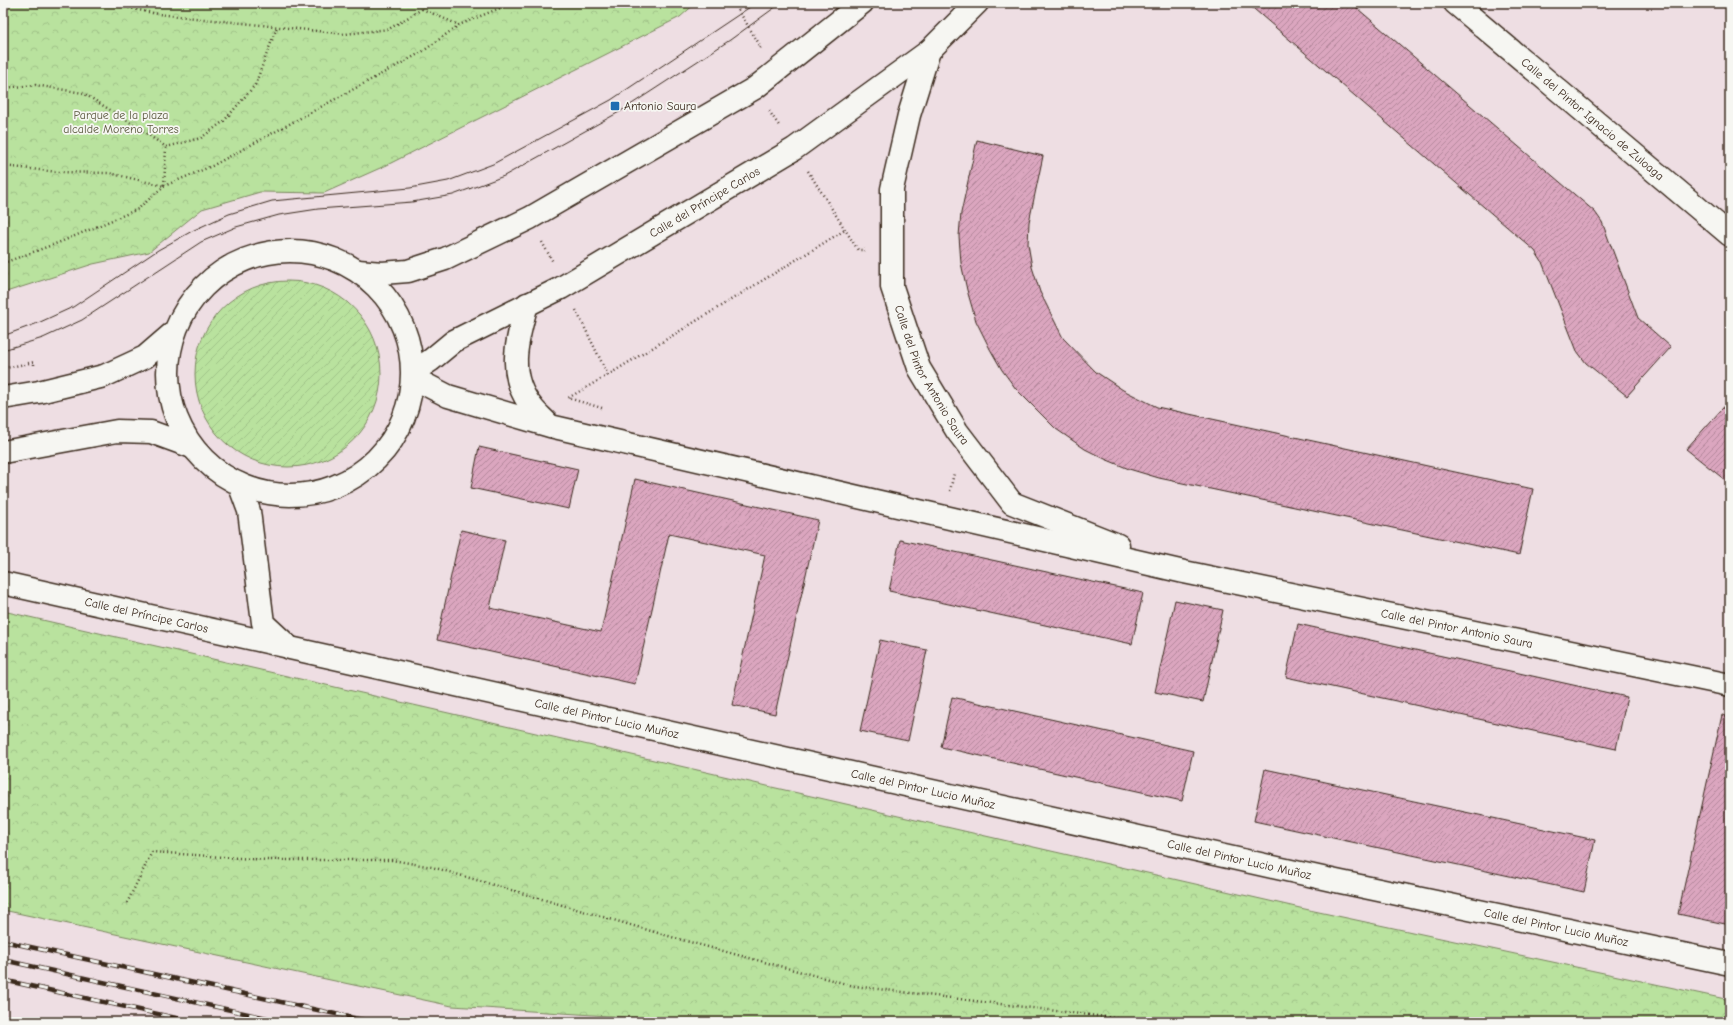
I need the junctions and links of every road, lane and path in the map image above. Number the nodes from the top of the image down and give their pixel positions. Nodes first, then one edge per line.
1 (104, 3) edge
2 (426, 3) edge
3 (512, 3) edge
4 (862, 3) edge
5 (977, 3) edge
6 (1455, 3) edge
7 (422, 9) junction
8 (459, 25) junction
9 (277, 26) junction
10 (928, 51) junction
11 (3, 88) edge
12 (166, 147) junction
13 (3, 166) edge
14 (164, 186) junction
15 (530, 218) junction
16 (845, 230) dead end
17 (1730, 235) edge
18 (3, 261) edge
19 (358, 271) junction
20 (565, 286) junction
21 (527, 304) junction
22 (174, 332) junction
23 (413, 375) junction
24 (608, 375) junction
25 (3, 398) edge
26 (550, 426) junction
27 (602, 437) junction
28 (961, 437) junction
29 (192, 447) junction
30 (3, 452) edge
31 (239, 484) junction
32 (944, 516) junction
33 (1184, 572) junction
34 (3, 583) edge
35 (290, 648) junction
36 (1730, 685) edge
37 (127, 903) dead end
38 (1730, 964) edge
39 (1146, 1022) edge

1 - 9 path
2 - 7 path
3 - 8 path
4 - 15 street
5 - 10 street, Calle del Príncipe Carlos
6 - 17 street, Calle del Pintor Ignacio de Zuloaga
7 - 8 path
7 - 9 path
8 - 14 path
9 - 12 path
10 - 20 street, Calle del Príncipe Carlos
10 - 28 street, Calle del Pintor Antonio Saura
11 - 12 path
12 - 14 path
13 - 14 path
14 - 18 path
15 - 19 street
15 - 20 path
16 - 24 path
19 - 22 street
19 - 23 street
20 - 21 street, Calle del Príncipe Carlos
20 - 24 path
21 - 23 street, Calle del Príncipe Carlos
21 - 26 street
22 - 25 street
22 - 29 street
23 - 26 street, Calle del Pintor Antonio Saura
23 - 31 street
24 - 27 path
26 - 27 street, Calle del Pintor Antonio Saura
27 - 32 street, Calle del Pintor Antonio Saura
28 - 32 path
28 - 33 street, Calle del Pintor Antonio Saura
29 - 30 street
29 - 31 street
31 - 35 street
32 - 33 street, Calle del Pintor Antonio Saura
33 - 36 street, Calle del Pintor Antonio Saura
34 - 35 street, Calle del Príncipe Carlos
35 - 38 street, Calle del Pintor Lucio Muñoz
37 - 39 path

